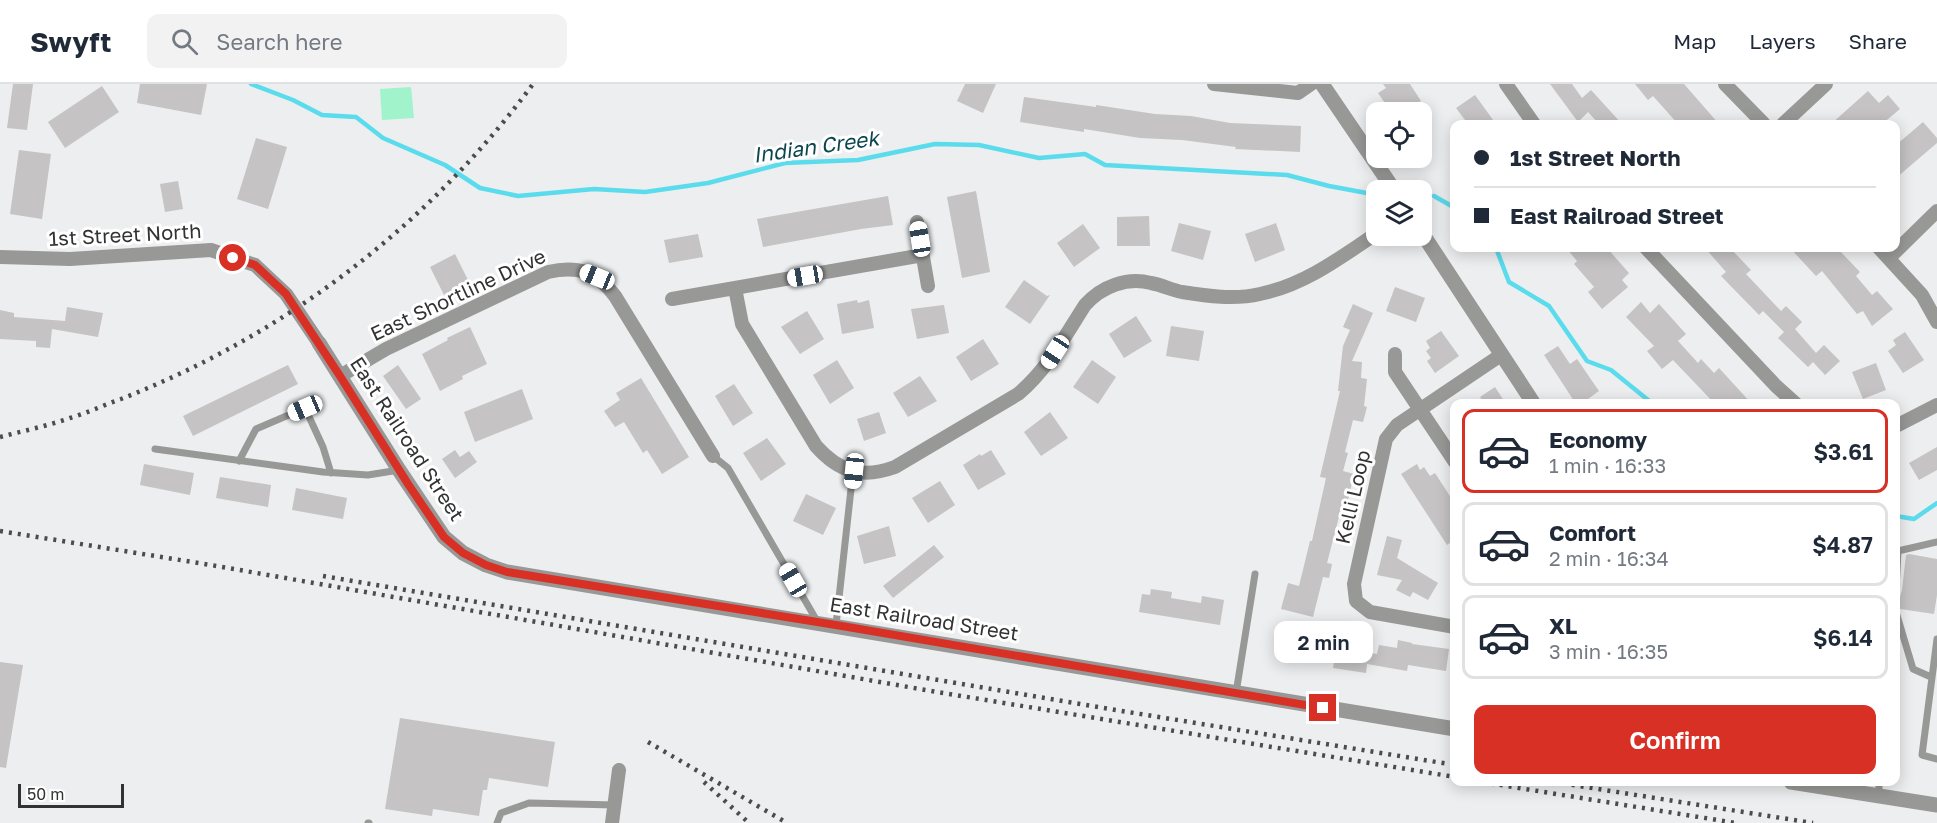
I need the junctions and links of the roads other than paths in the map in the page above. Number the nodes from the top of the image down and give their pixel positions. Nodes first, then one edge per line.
1 (1215, 84) edge
2 (1311, 84) edge
3 (1322, 84) edge
4 (1506, 84) edge
5 (1725, 84) edge
6 (1826, 84) edge
7 (1531, 120) edge
8 (1760, 120) edge
9 (1787, 120) edge
10 (1387, 180) edge
11 (1937, 211) edge
12 (917, 222) dead end
13 (1366, 240) edge
14 (1900, 240) edge
15 (1430, 246) edge
16 (1650, 252) edge
17 (1884, 253) edge
18 (923, 255) junction
19 (0, 257) edge
20 (928, 286) dead end
21 (735, 288) junction
22 (672, 299) dead end
23 (1937, 322) edge
24 (320, 343) joint
25 (1395, 354) dead end
26 (1501, 355) junction
27 (340, 376) junction
28 (1531, 399) edge
29 (1790, 399) edge
30 (1937, 405) edge
31 (1420, 409) junction
32 (1900, 424) edge
33 (155, 449) dead end
34 (1450, 454) edge
35 (713, 456) joint
36 (239, 461) junction
37 (399, 470) junction
38 (854, 471) junction
39 (331, 473) junction
40 (1937, 542) edge
41 (1900, 551) edge
42 (1255, 574) dead end
43 (818, 623) junction
44 (836, 625) junction
45 (1900, 625) edge
46 (1450, 626) edge
47 (1937, 639) edge
48 (1931, 677) junction
49 (1236, 693) junction
50 (1450, 728) edge
51 (1937, 759) edge
52 (619, 770) dead end
53 (1841, 786) edge
54 (1879, 789) edge
55 (615, 805) junction
56 (1937, 805) edge
57 (497, 823) edge
58 (612, 823) edge

1 - 2 street
3 - 10 street
4 - 7 street
5 - 8 street
6 - 9 street
11 - 14 street
12 - 18 street
13 - 38 street
15 - 26 street
16 - 29 street
17 - 23 street
18 - 20 street
18 - 21 street
19 - 24 street, 1st Street North
21 - 22 street
21 - 38 street
24 - 27 street, East Railroad Street
25 - 31 street
26 - 28 street
26 - 31 street, Kelli Loop
27 - 35 street, East Shortline Drive
27 - 37 street, East Railroad Street
30 - 32 street
31 - 34 street
31 - 46 street, Kelli Loop
33 - 36 lane
35 - 43 lane
36 - 39 lane
36 - 39 lane
37 - 39 lane
37 - 43 street, East Railroad Street
38 - 44 lane
40 - 41 lane
42 - 49 lane
43 - 44 street, East Railroad Street
44 - 49 street, East Railroad Street
45 - 48 lane
47 - 48 lane
48 - 51 lane
49 - 50 street, East Railroad Street
52 - 55 street
53 - 54 street
54 - 56 street
55 - 57 lane
55 - 58 street

